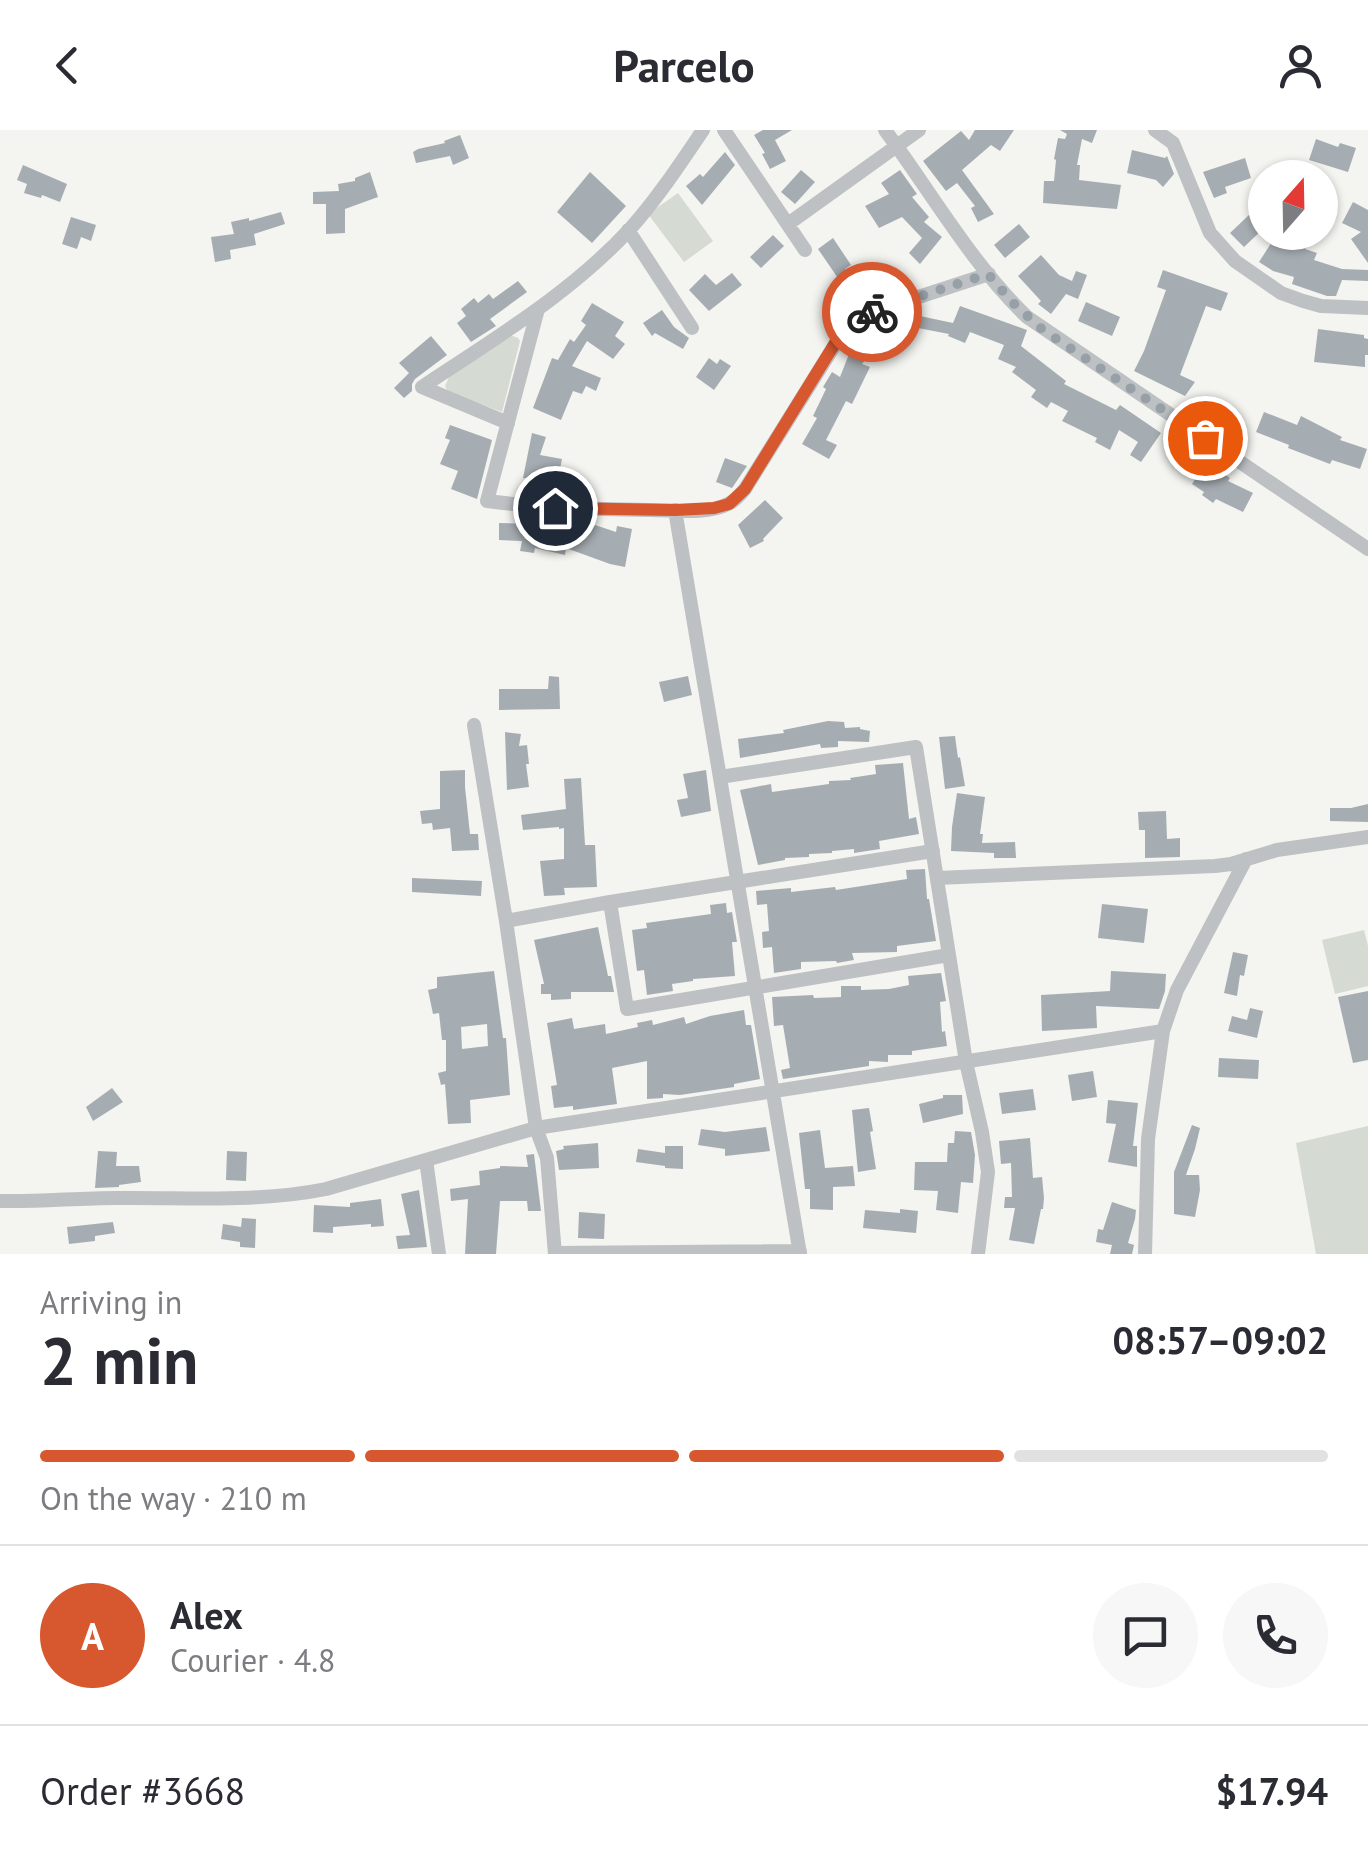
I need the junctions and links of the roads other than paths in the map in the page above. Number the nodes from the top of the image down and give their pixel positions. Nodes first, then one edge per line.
1 (703, 130) edge
2 (724, 130) edge
3 (885, 130) edge
4 (918, 130) edge
5 (1155, 130) edge
6 (897, 146) junction
7 (788, 224) junction
8 (628, 230) junction
9 (805, 250) dead end
10 (988, 274) junction
11 (1368, 308) edge
12 (538, 309) junction
13 (692, 328) dead end
14 (508, 423) junction
15 (675, 510) junction
16 (1368, 549) edge
17 (474, 725) dead end
18 (720, 778) junction
19 (1368, 837) edge
20 (933, 851) junction
21 (1246, 859) junction
22 (937, 878) junction
23 (737, 882) junction
24 (610, 902) junction
25 (506, 921) junction
26 (949, 954) junction
27 (754, 988) junction
28 (1163, 1031) junction
29 (966, 1062) junction
30 (771, 1092) junction
31 (536, 1128) junction
32 (426, 1160) junction
33 (0, 1201) edge
34 (800, 1253) edge
35 (438, 1254) edge
36 (556, 1254) edge
37 (978, 1254) edge
38 (1145, 1254) edge

1 - 8 street
2 - 7 street
3 - 6 street
4 - 6 street
5 - 11 street
6 - 7 street
6 - 10 street
7 - 9 street
8 - 12 street
8 - 13 street
10 - 15 street
10 - 16 street
12 - 14 street
12 - 14 street
14 - 15 street
15 - 18 street
17 - 25 street
18 - 20 street
18 - 23 street
19 - 21 street
20 - 22 street
20 - 23 street
21 - 22 street
21 - 28 street
22 - 26 street
23 - 24 street
23 - 27 street
24 - 25 street
24 - 27 street
25 - 31 street
26 - 27 street
26 - 29 street
27 - 30 street
28 - 29 street
28 - 38 street
29 - 30 street
29 - 37 street
30 - 31 street
30 - 34 street
31 - 32 street
31 - 36 street
32 - 33 street
32 - 35 street
34 - 36 street

